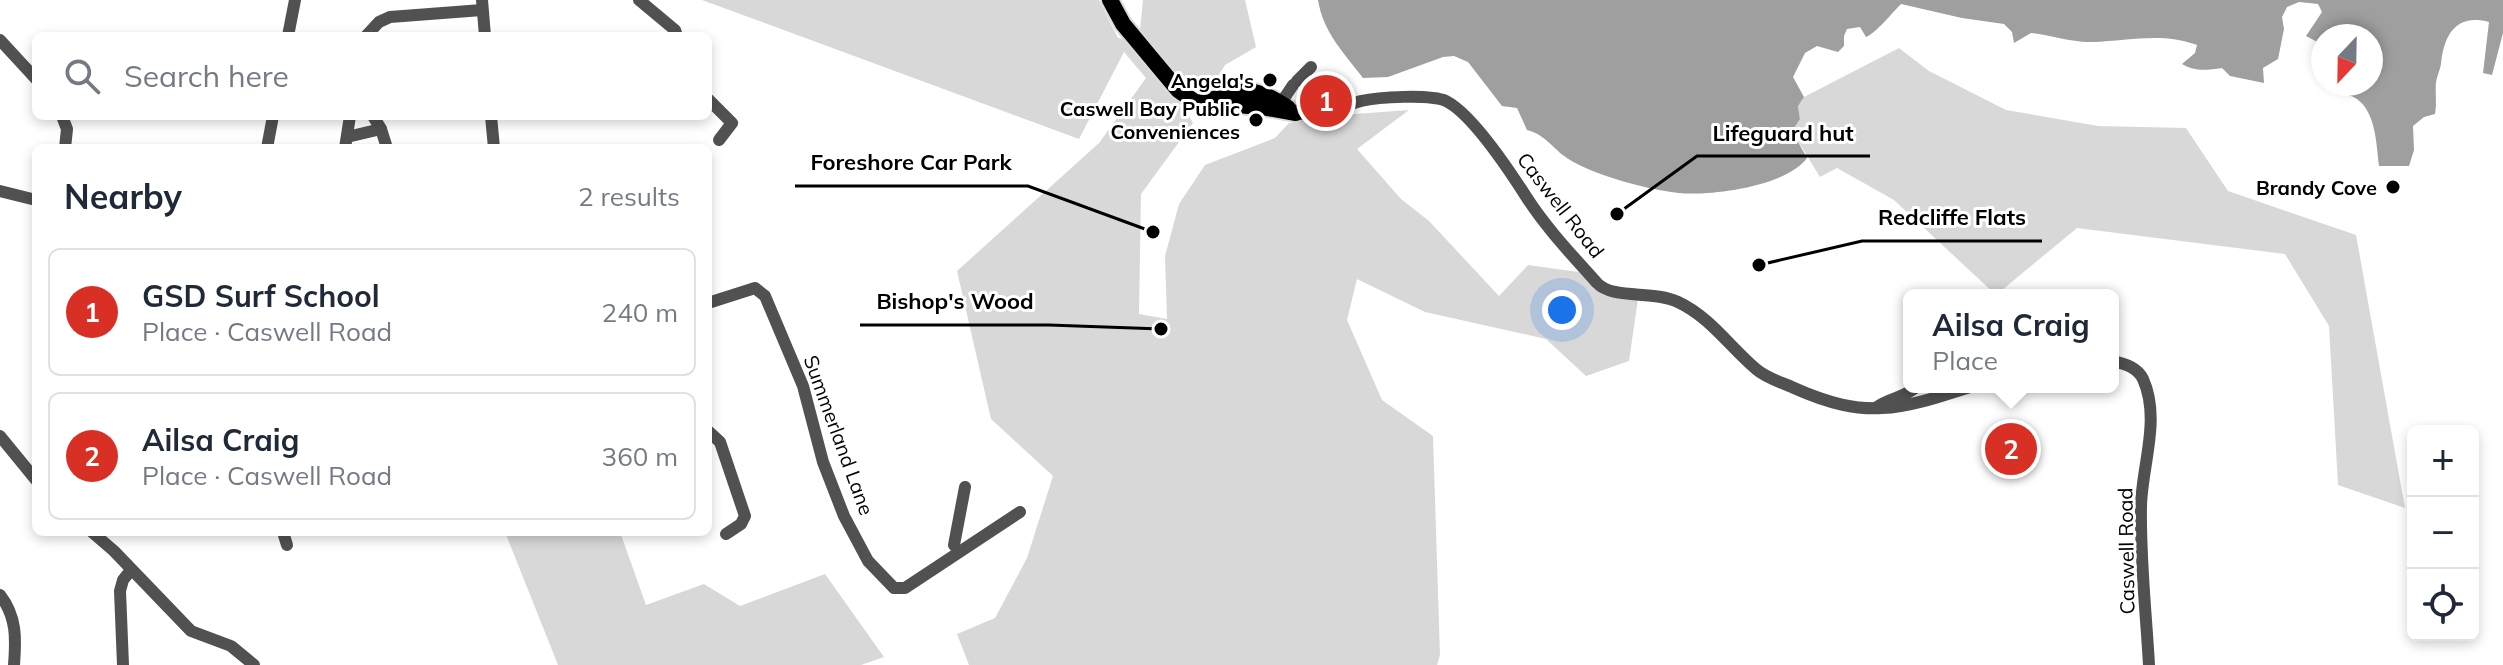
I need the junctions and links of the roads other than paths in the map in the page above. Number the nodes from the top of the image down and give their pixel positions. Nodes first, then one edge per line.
1 (295, 0) edge
2 (639, 0) edge
3 (1110, 0) edge
4 (482, 5) edge
5 (289, 32) edge
6 (370, 32) edge
7 (485, 32) edge
8 (676, 32) edge
9 (0, 40) edge
10 (1311, 67) dead end
11 (32, 75) edge
12 (1195, 102) junction
13 (712, 103) edge
14 (1281, 103) junction
15 (1296, 113) junction
16 (64, 120) edge
17 (272, 120) edge
18 (349, 120) edge
19 (375, 120) edge
20 (491, 120) edge
21 (381, 129) junction
22 (719, 140) dead end
23 (346, 143) edge
24 (65, 144) edge
25 (268, 144) edge
26 (386, 144) edge
27 (494, 144) edge
28 (0, 191) edge
29 (32, 199) edge
30 (712, 302) edge
31 (2119, 363) edge
32 (1910, 393) edge
33 (1951, 393) edge
34 (1874, 409) junction
35 (712, 435) edge
36 (0, 436) edge
37 (32, 475) edge
38 (965, 487) dead end
39 (1020, 512) dead end
40 (726, 534) dead end
41 (96, 536) edge
42 (960, 547) junction
43 (131, 570) junction
44 (0, 595) edge
45 (14, 665) edge
46 (123, 665) edge
47 (254, 665) edge
48 (2149, 665) edge

1 - 5 street
2 - 8 street
3 - 12 main road
4 - 6 street
4 - 7 street
9 - 11 street
10 - 14 street
12 - 14 main road
12 - 15 main road, Caswell Road
13 - 22 street
14 - 15 main road
15 - 34 street, Caswell Road
16 - 24 street
17 - 25 street
18 - 23 street
19 - 21 street
20 - 27 street
21 - 23 street
21 - 26 street
28 - 29 street
30 - 42 street, Summerland Lane
31 - 48 street, Caswell Road
32 - 34 street
33 - 34 street, Caswell Road
35 - 40 street
36 - 37 street
38 - 42 street, Summerland Lane
39 - 42 street, Summerland Lane
41 - 43 street
43 - 46 street
43 - 47 street
44 - 45 street

